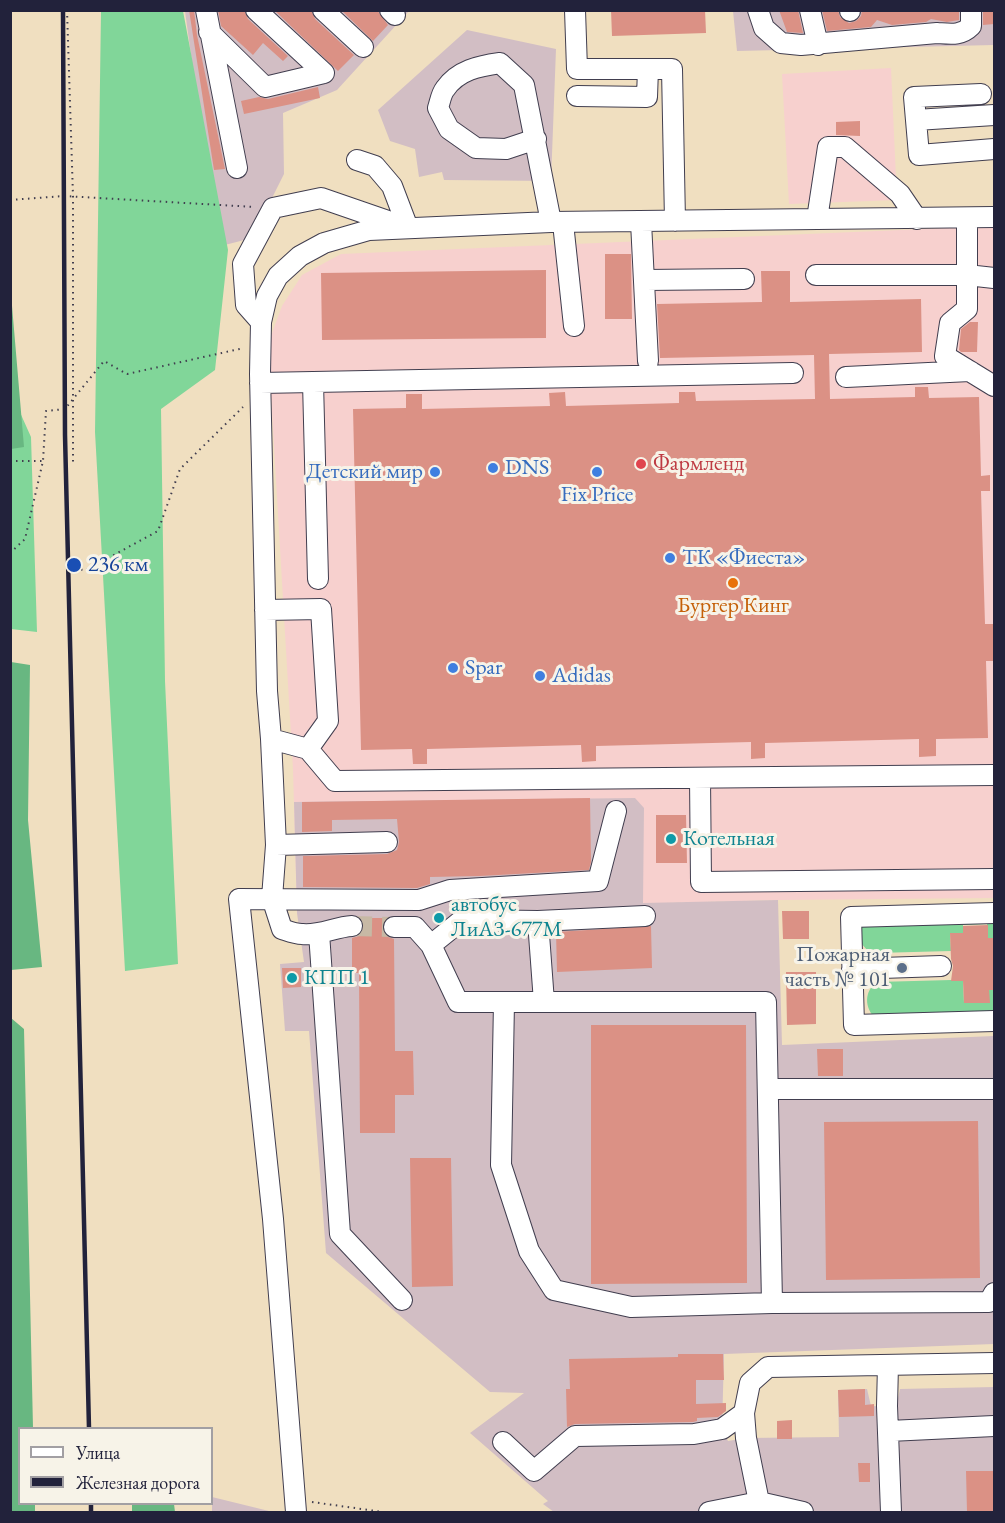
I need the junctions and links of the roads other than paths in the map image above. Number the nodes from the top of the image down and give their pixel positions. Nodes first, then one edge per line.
1 (206, 10) edge
2 (256, 10) edge
3 (323, 10) edge
4 (575, 10) edge
5 (758, 10) edge
6 (810, 10) edge
7 (971, 10) edge
8 (209, 32) junction
9 (818, 45) junction
10 (363, 47) dead end
11 (648, 69) junction
12 (986, 87) edge
13 (577, 96) dead end
14 (994, 115) edge
15 (916, 120) junction
16 (536, 139) junction
17 (994, 149) edge
18 (357, 160) dead end
19 (237, 168) dead end
20 (967, 218) junction
21 (994, 218) edge
22 (817, 219) junction
23 (917, 219) junction
24 (675, 221) junction
25 (557, 222) junction
26 (641, 222) junction
27 (408, 228) junction
28 (816, 275) dead end
29 (967, 275) junction
30 (994, 278) edge
31 (744, 279) dead end
32 (645, 280) junction
33 (261, 322) junction
34 (574, 326) dead end
35 (648, 361) dead end
36 (970, 371) junction
37 (793, 373) dead end
38 (846, 377) dead end
39 (313, 382) junction
40 (994, 386) edge
41 (261, 390) junction
42 (318, 579) dead end
43 (266, 610) junction
44 (271, 739) junction
45 (308, 749) junction
46 (994, 776) edge
47 (700, 778) junction
48 (616, 811) dead end
49 (387, 842) dead end
50 (276, 845) junction
51 (994, 879) edge
52 (272, 898) junction
53 (994, 913) edge
54 (645, 916) dead end
55 (538, 921) junction
56 (352, 927) tunnel mouth
57 (393, 927) tunnel mouth
58 (320, 933) junction
59 (431, 945) junction
60 (941, 966) dead end
61 (852, 969) junction
62 (504, 1002) junction
63 (544, 1002) junction
64 (994, 1021) edge
65 (768, 1089) junction
66 (994, 1089) edge
67 (994, 1293) edge
68 (402, 1300) dead end
69 (772, 1303) junction
70 (994, 1363) edge
71 (888, 1365) junction
72 (744, 1413) junction
73 (994, 1426) edge
74 (889, 1431) junction
75 (503, 1442) dead end
76 (759, 1502) junction
77 (295, 1506) edge
78 (709, 1512) edge
79 (803, 1512) edge
80 (891, 1512) edge

1 - 8 lane
2 - 8 lane
3 - 10 lane
4 - 11 lane
5 - 9 lane
6 - 9 lane
7 - 9 lane
8 - 19 lane
11 - 13 lane
11 - 24 lane
12 - 15 lane
14 - 15 lane
15 - 17 lane
16 - 16 lane
16 - 25 lane
18 - 27 lane
20 - 21 lane
20 - 23 lane
20 - 29 lane
22 - 23 lane
22 - 23 lane
22 - 24 lane
24 - 26 lane
25 - 26 lane
25 - 27 lane
25 - 34 lane
26 - 32 lane
27 - 33 lane
27 - 33 lane
28 - 29 lane
29 - 30 lane
29 - 36 lane
31 - 32 lane
32 - 35 lane
33 - 41 lane
36 - 38 lane
36 - 40 lane
37 - 39 lane
39 - 41 lane
39 - 42 lane
41 - 43 lane
43 - 44 lane
43 - 45 lane
44 - 45 lane
44 - 50 lane
45 - 47 lane
46 - 47 lane
47 - 51 lane
48 - 52 lane
49 - 50 lane
50 - 52 lane
52 - 58 lane
52 - 77 lane
53 - 61 lane
54 - 55 lane
55 - 59 lane
55 - 63 lane
56 - 58 lane
57 - 59 lane
58 - 68 lane
59 - 62 lane
60 - 61 lane
61 - 64 lane
62 - 63 lane
62 - 69 lane
63 - 65 lane
65 - 66 lane
65 - 69 lane
67 - 69 lane
70 - 71 lane
71 - 72 lane
71 - 74 lane
72 - 75 lane
72 - 76 lane
73 - 74 lane
74 - 80 lane
76 - 78 lane
76 - 79 lane

